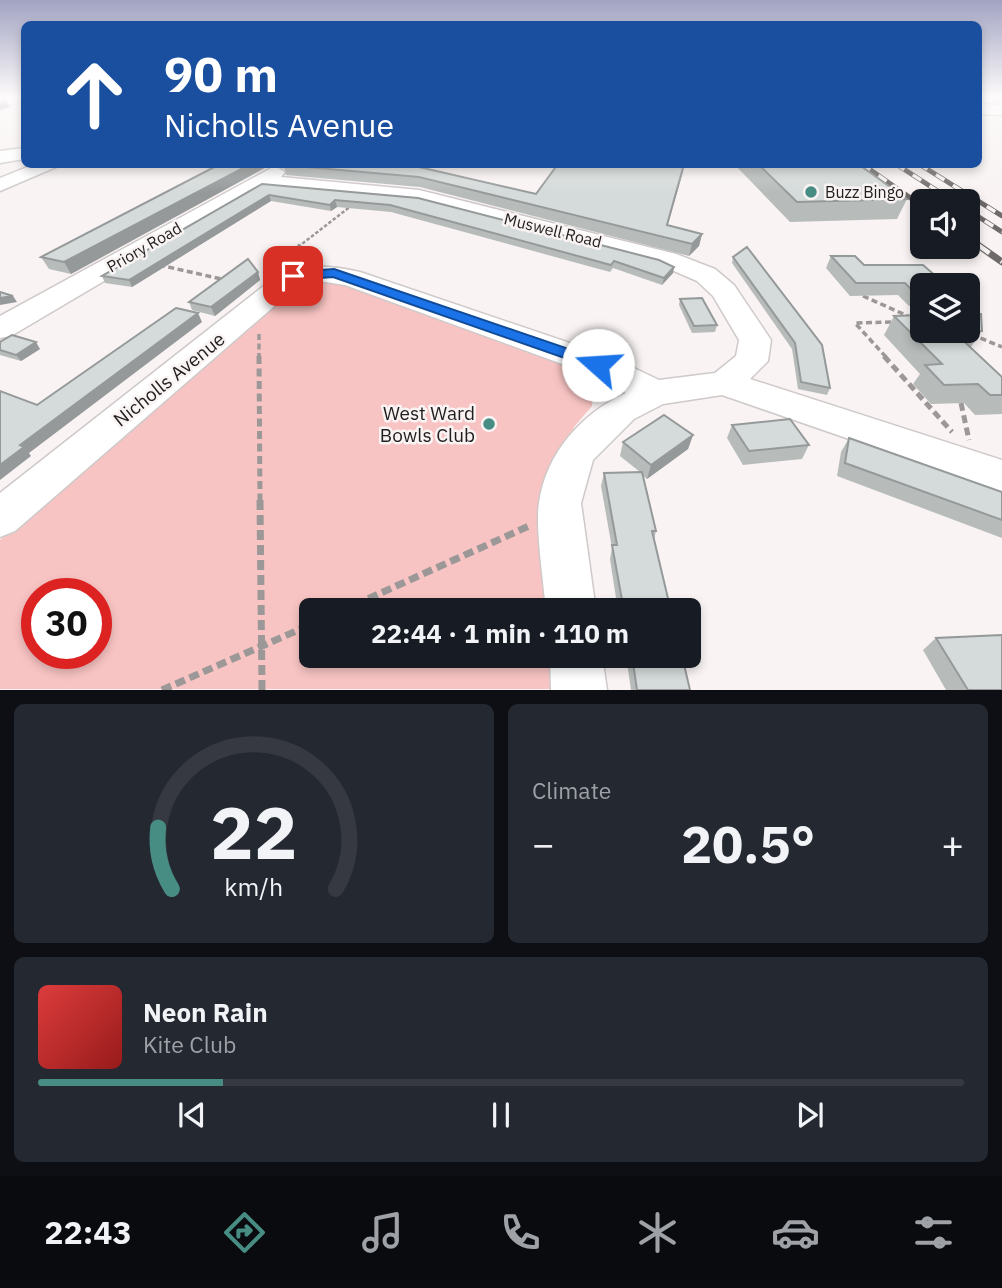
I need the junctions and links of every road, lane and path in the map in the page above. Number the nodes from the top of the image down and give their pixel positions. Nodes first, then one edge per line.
1 (21, 154) edge
2 (0, 157) edge
3 (44, 168) edge
4 (281, 168) edge
5 (259, 181) junction
6 (0, 185) edge
7 (352, 206) edge
8 (124, 258) junction
9 (279, 261) dead end
10 (236, 283) edge
11 (863, 296) edge
12 (259, 323) dead end
13 (0, 329) edge
14 (980, 338) edge
15 (1002, 347) edge
16 (724, 383) junction
17 (654, 393) junction
18 (961, 403) edge
19 (987, 467) edge
20 (0, 518) edge
21 (532, 525) dead end
22 (370, 598) edge
23 (570, 598) edge
24 (299, 630) edge
25 (260, 647) junction
26 (577, 668) edge
27 (162, 690) edge
28 (262, 690) edge
29 (579, 690) edge

1 - 2 street
3 - 6 street
4 - 5 street, Priory Road
5 - 8 street, Priory Road
5 - 16 street, Muswell Road
7 - 9 path
8 - 10 path
8 - 13 street, Priory Road
11 - 19 path
12 - 25 path
14 - 15 path
16 - 17 street
16 - 19 street
17 - 20 street, Nicholls Avenue
17 - 23 street
18 - 19 path
21 - 22 path
24 - 25 path
25 - 27 path
25 - 28 path
26 - 29 street

